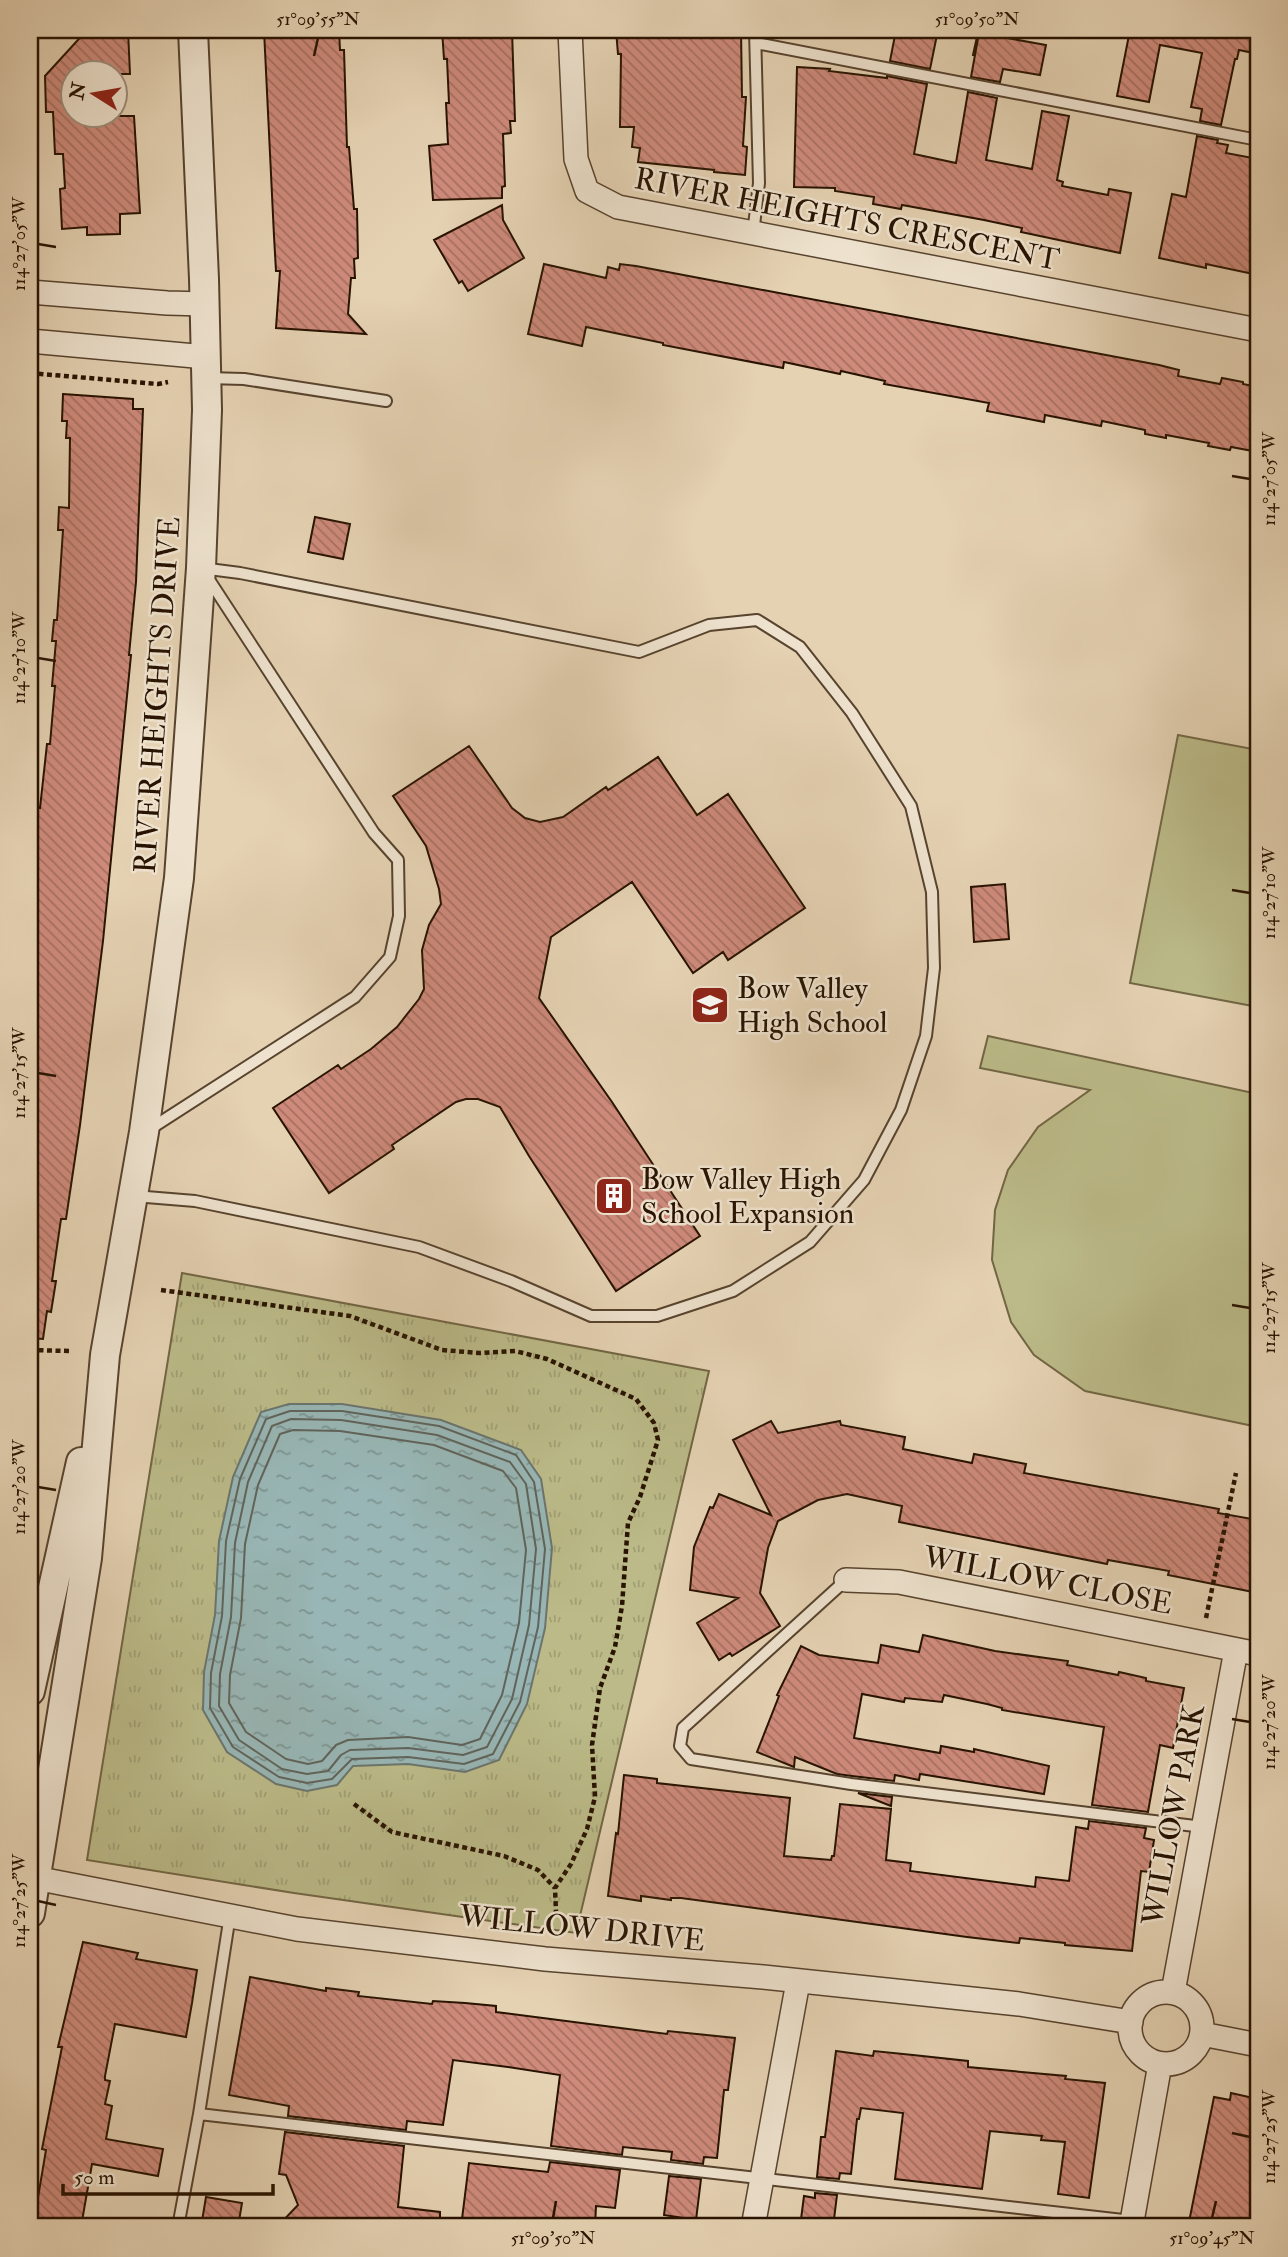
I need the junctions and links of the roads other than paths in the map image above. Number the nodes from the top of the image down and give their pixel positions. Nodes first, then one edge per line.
1 (193, 30) edge
2 (570, 30) edge
3 (755, 30) edge
4 (756, 43) junction
5 (1258, 140) edge
6 (752, 234) junction
7 (30, 292) edge
8 (205, 304) junction
9 (1258, 330) edge
10 (30, 341) edge
11 (206, 368) junction
12 (386, 401) dead end
13 (201, 568) junction
14 (144, 1132) junction
15 (133, 1195) junction
16 (105, 1360) junction
17 (846, 1580) joint
18 (1247, 1652) edge
19 (30, 1691) edge
20 (1203, 1827) junction
21 (33, 1877) edge
22 (30, 1913) edge
23 (230, 1915) junction
24 (798, 1982) junction
25 (1173, 1992) junction
26 (1131, 2022) junction
27 (1202, 2034) junction
28 (1258, 2045) edge
29 (1160, 2064) junction
30 (199, 2115) junction
31 (762, 2179) junction
32 (1131, 2224) edge
33 (178, 2227) edge
34 (753, 2227) edge

1 - 8 street, RIVER HEIGHTS DRIVE
2 - 6 street, RIVER HEIGHTS CRESCENT
3 - 4 lane
4 - 5 lane
4 - 6 lane
6 - 9 street, RIVER HEIGHTS CRESCENT
7 - 8 street
8 - 11 street, RIVER HEIGHTS DRIVE
10 - 11 street
11 - 12 lane
11 - 13 street, RIVER HEIGHTS DRIVE
13 - 14 street, RIVER HEIGHTS DRIVE
13 - 14 lane
13 - 15 lane
14 - 15 street, RIVER HEIGHTS DRIVE
15 - 16 street, RIVER HEIGHTS DRIVE
16 - 19 street, RIVER HEIGHTS DRIVE
16 - 21 street, RIVER HEIGHTS DRIVE
17 - 18 street, WILLOW CLOSE
17 - 20 lane
18 - 20 street, WILLOW PARK
20 - 25 street, WILLOW PARK
21 - 22 street, RIVER HEIGHTS DRIVE
21 - 23 street, WILLOW DRIVE
23 - 24 street, WILLOW DRIVE
23 - 30 lane
24 - 26 street, WILLOW DRIVE
24 - 31 street
25 - 26 street
25 - 27 street
26 - 29 street
27 - 28 street
27 - 29 street
29 - 32 street
30 - 31 lane
30 - 33 lane
31 - 32 lane
31 - 34 street

